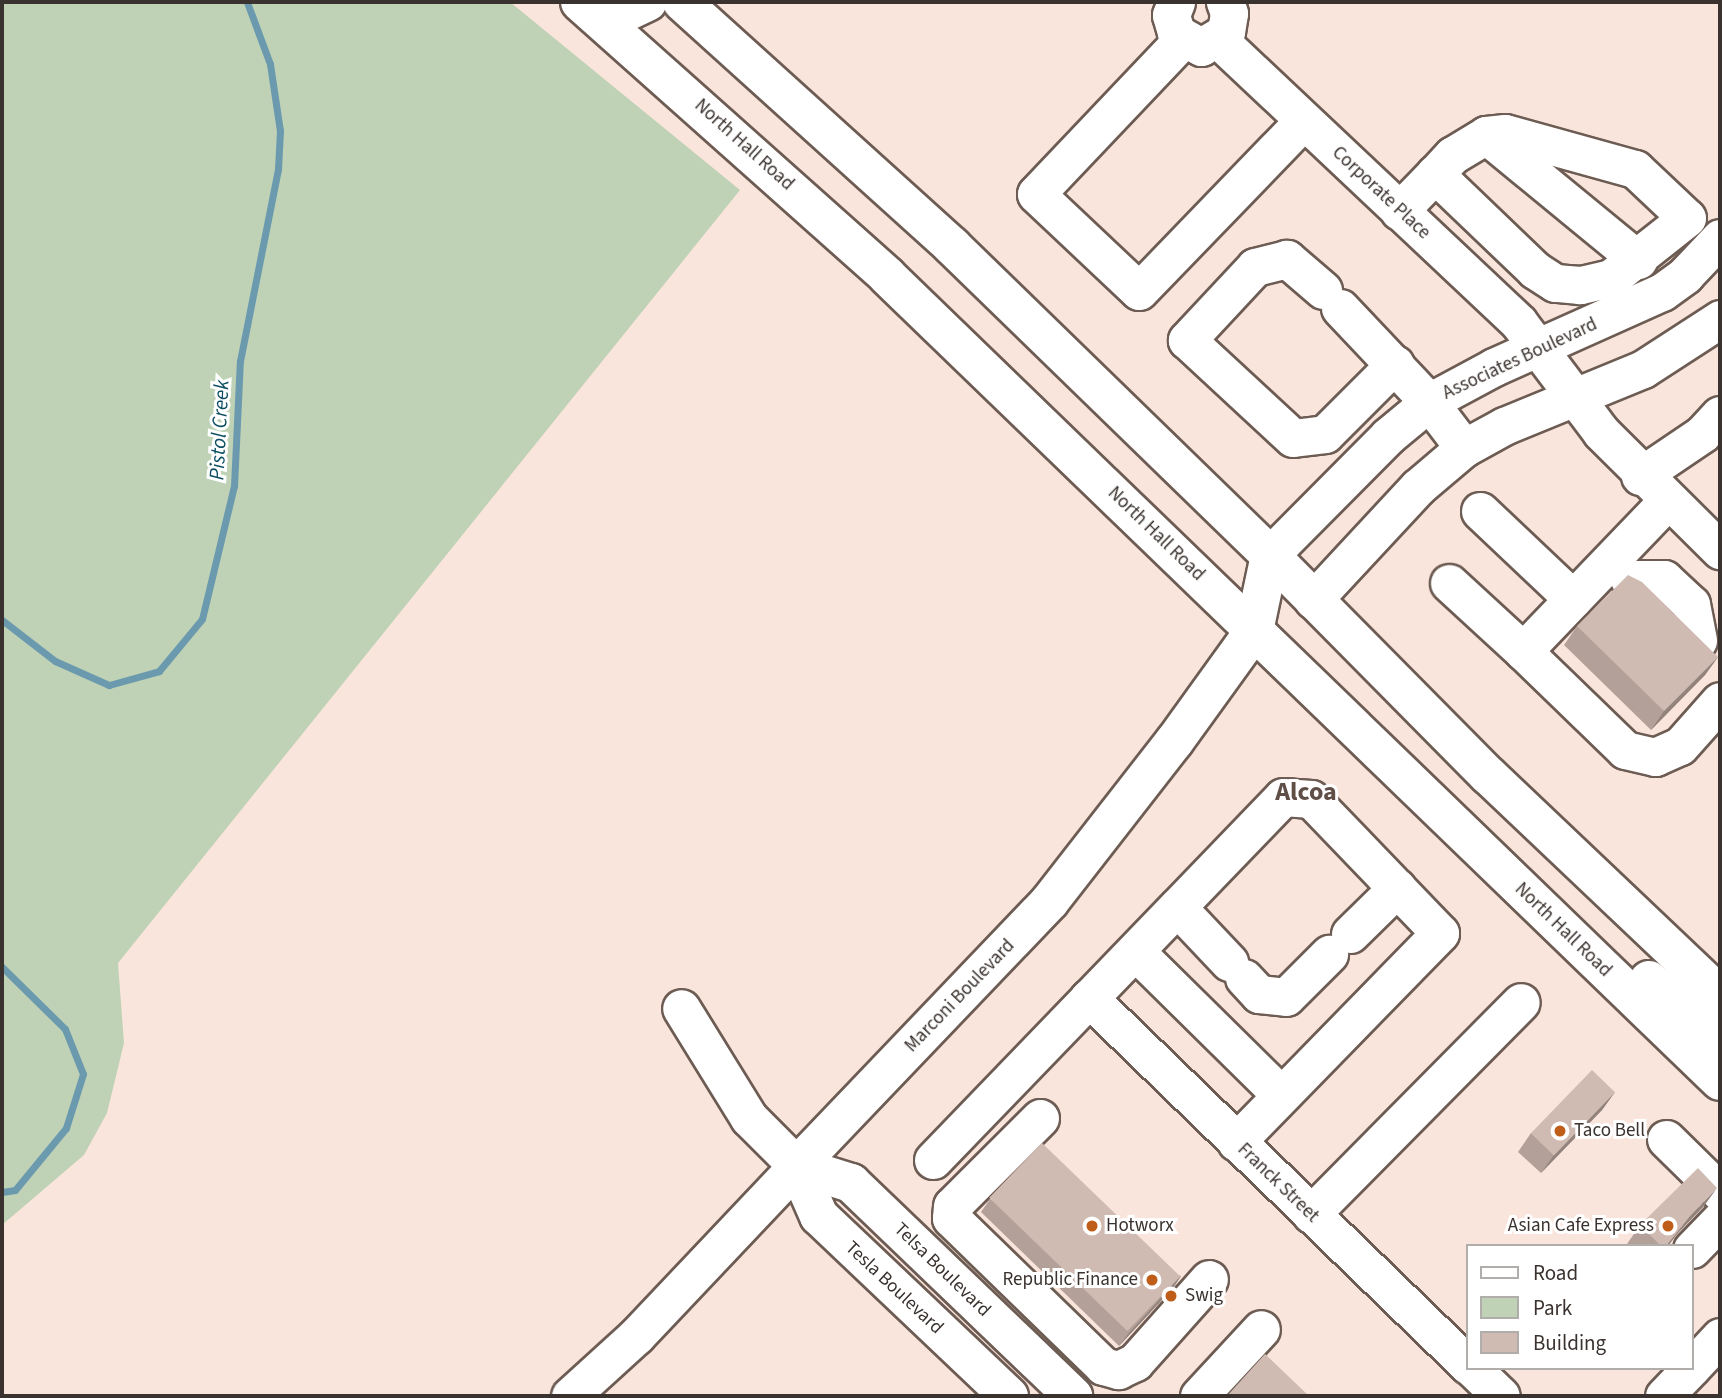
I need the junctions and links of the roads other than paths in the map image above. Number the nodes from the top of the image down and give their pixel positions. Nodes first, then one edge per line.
1 (647, 2) edge
2 (682, 2) edge
3 (1176, 2) edge
4 (1225, 2) edge
5 (600, 8) edge
6 (1182, 40) junction
7 (1219, 40) junction
8 (1303, 121) junction
9 (1486, 135) junction
10 (1435, 174) junction
11 (1399, 211) junction
12 (1720, 238) edge
13 (1638, 260) junction
14 (1720, 319) edge
15 (1542, 348) junction
16 (1395, 364) junction
17 (1575, 396) junction
18 (1429, 402) junction
19 (1714, 434) edge
20 (1464, 448) junction
21 (1640, 476) junction
22 (1667, 501) junction
23 (1480, 511) dead end
24 (1720, 550) edge
25 (1270, 555) junction
26 (1450, 583) dead end
27 (1573, 599) junction
28 (1313, 600) junction
29 (1664, 610) edge
30 (1254, 631) junction
31 (1523, 651) junction
32 (1720, 701) edge
33 (1397, 888) junction
34 (1177, 907) junction
35 (1135, 951) junction
36 (1720, 995) edge
37 (1089, 998) junction
38 (1521, 1002) dead end
39 (681, 1008) dead end
40 (1720, 1039) edge
41 (1720, 1081) edge
42 (1280, 1094) junction
43 (1040, 1118) dead end
44 (1666, 1139) dead end
45 (1236, 1142) junction
46 (933, 1160) dead end
47 (797, 1166) junction
48 (1720, 1192) edge
49 (1311, 1214) junction
50 (1720, 1220) edge
51 (1694, 1247) edge
52 (1209, 1279) dead end
53 (1261, 1329) dead end
54 (636, 1336) junction
55 (1720, 1337) edge
56 (1466, 1363) edge
57 (1694, 1366) edge
58 (1473, 1370) edge
59 (1690, 1370) edge
60 (570, 1396) edge
61 (589, 1396) edge
62 (1009, 1396) edge
63 (1073, 1396) edge
64 (1199, 1396) edge
65 (1501, 1396) edge
66 (1664, 1396) edge

1 - 5 street
2 - 25 main road
3 - 6 street
4 - 7 street
5 - 30 main road, North Hall Road
6 - 7 street
6 - 8 street
7 - 8 street, Corporate Place
8 - 11 street, Corporate Place
9 - 10 street
9 - 13 street
9 - 13 street
10 - 11 street
10 - 13 street
11 - 15 street, Corporate Place
12 - 15 street, Associates Boulevard
14 - 17 street
15 - 17 street, Corporate Place
15 - 18 street, Associates Boulevard
16 - 16 street
16 - 18 street
17 - 20 street
17 - 21 street, Corporate Place
18 - 20 street
18 - 25 street, Associates Boulevard
19 - 21 street
20 - 28 street
21 - 22 street, Corporate Place
22 - 24 street, Corporate Place
22 - 29 street
23 - 27 street
25 - 28 main road
25 - 30 main road, Marconi Boulevard
26 - 31 street
27 - 29 street
27 - 31 street
28 - 30 main road, Marconi Boulevard
28 - 36 main road
30 - 40 main road
30 - 41 main road, North Hall Road
30 - 47 main road, Marconi Boulevard
31 - 32 street
33 - 34 street
33 - 34 street
33 - 42 street
34 - 35 street
35 - 37 street
35 - 42 street
37 - 45 street, Franck Street
37 - 46 street
38 - 49 street
39 - 47 street
42 - 45 street
43 - 52 street
44 - 48 street
45 - 49 street, Franck Street
47 - 54 street, Marconi Boulevard
47 - 62 main road, Tesla Boulevard
47 - 63 main road, Telsa Boulevard
49 - 56 street, Franck Street
50 - 51 street
53 - 64 street
54 - 60 street, Marconi Boulevard
54 - 61 street, Marconi Boulevard
55 - 57 street
58 - 65 street, Franck Street
59 - 66 street

